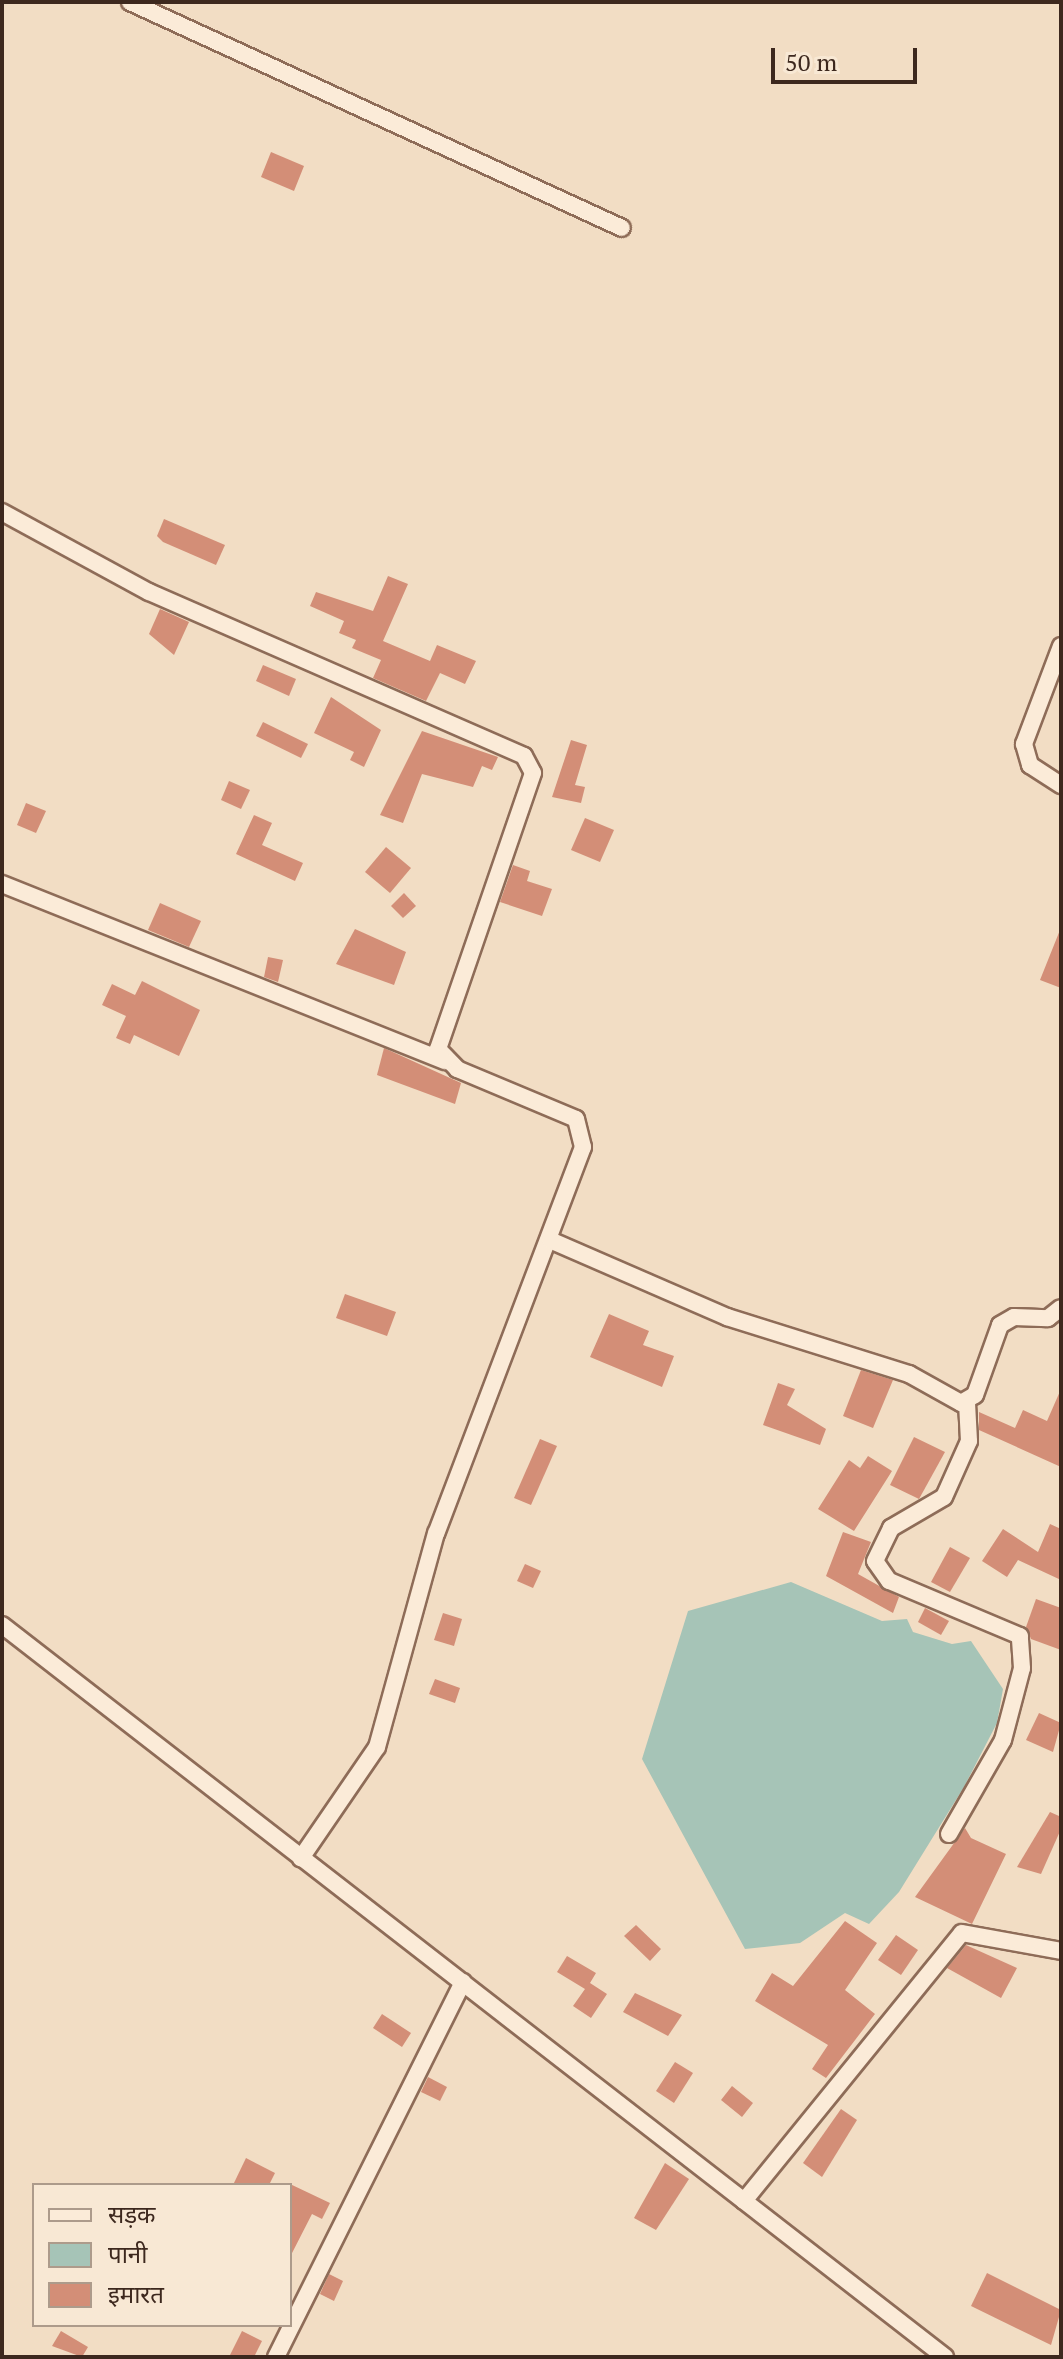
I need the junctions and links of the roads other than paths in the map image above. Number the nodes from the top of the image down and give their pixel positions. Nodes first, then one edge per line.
1 (130, 2) edge
2 (622, 228) dead end
3 (2, 512) edge
4 (1061, 646) edge
5 (1061, 785) edge
6 (2, 884) edge
7 (445, 1061) junction
8 (550, 1240) junction
9 (1061, 1308) edge
10 (967, 1403) junction
11 (2, 1625) edge
12 (949, 1834) dead end
13 (301, 1858) junction
14 (1061, 1951) edge
15 (463, 1982) junction
16 (744, 2201) junction
17 (298, 2295) edge
18 (287, 2327) edge
19 (276, 2357) edge
20 (945, 2357) edge

1 - 2 street
3 - 7 street
4 - 5 street
6 - 7 street
7 - 8 street
8 - 10 street
8 - 13 street
9 - 10 street
10 - 12 street
11 - 13 street
13 - 15 street
14 - 16 street
15 - 16 street
15 - 17 street
16 - 20 street
18 - 19 street

